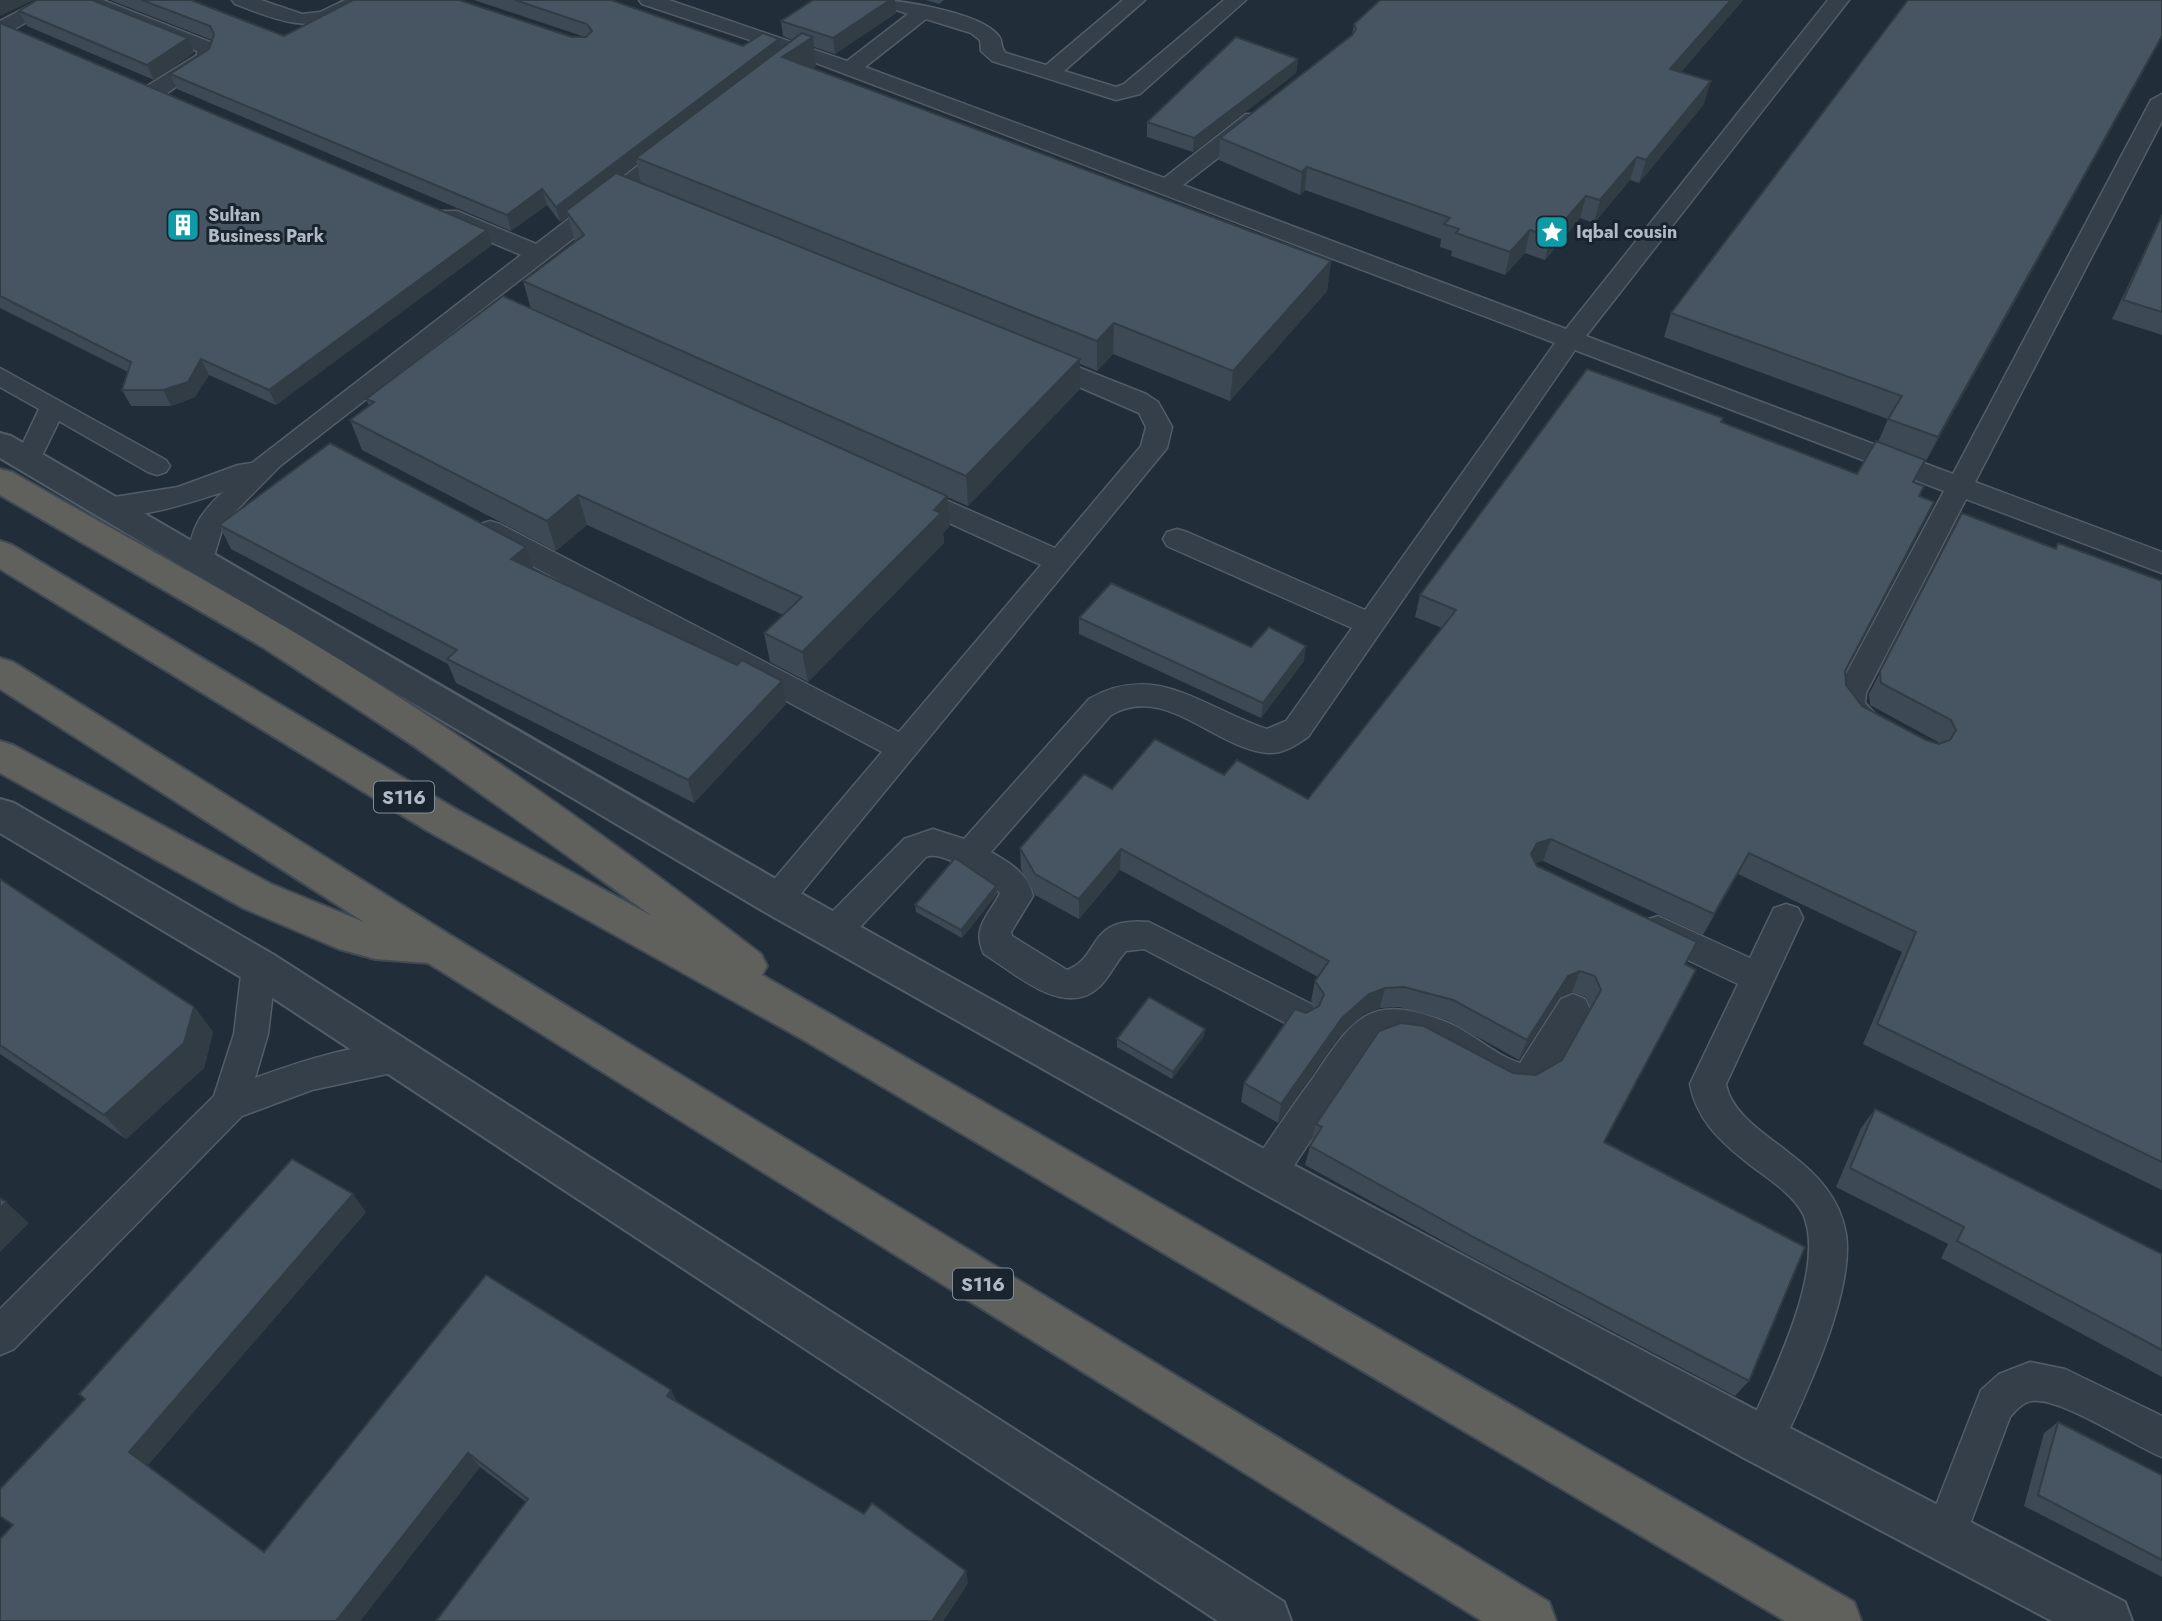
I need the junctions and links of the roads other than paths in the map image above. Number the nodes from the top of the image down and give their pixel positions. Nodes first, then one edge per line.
1 (55, 0) edge
2 (85, 0) edge
3 (242, 0) edge
4 (360, 0) edge
5 (649, 0) edge
6 (886, 0) edge
7 (1135, 0) edge
8 (1236, 0) edge
9 (1839, 0) edge
10 (923, 12) junction
11 (2, 26) edge
12 (29, 38) edge
13 (802, 51) junction
14 (780, 68) edge
15 (850, 69) junction
16 (1049, 74) junction
17 (130, 80) edge
18 (155, 91) junction
19 (2162, 100) edge
20 (180, 102) edge
21 (1267, 109) edge
22 (695, 133) edge
23 (1167, 187) junction
24 (621, 191) junction
25 (653, 204) edge
26 (435, 210) edge
27 (538, 254) junction
28 (1569, 341) junction
29 (1022, 353) edge
30 (0, 376) edge
31 (53, 407) junction
32 (271, 460) junction
33 (9, 462) edge
34 (157, 466) dead end
35 (894, 487) edge
36 (1958, 487) junction
37 (105, 507) junction
38 (461, 516) edge
39 (1177, 539) dead end
40 (0, 553) edge
41 (1060, 562) junction
42 (200, 563) junction
43 (2162, 563) edge
44 (1371, 624) junction
45 (0, 671) edge
46 (1901, 739) edge
47 (904, 749) junction
48 (0, 755) edge
49 (0, 814) edge
50 (968, 856) junction
51 (777, 899) junction
52 (1626, 915) edge
53 (1786, 918) dead end
54 (835, 931) junction
55 (436, 947) junction
56 (259, 967) junction
57 (1758, 978) junction
58 (1573, 1009) edge
59 (1301, 1016) edge
60 (817, 1026) junction
61 (398, 1058) junction
62 (229, 1105) junction
63 (1268, 1173) junction
64 (0, 1336) edge
65 (2162, 1437) edge
66 (1763, 1442) junction
67 (1945, 1536) junction
68 (1265, 1621) edge
69 (1530, 1621) edge
70 (1835, 1621) edge
71 (2106, 1621) edge

1 - 11 lane
2 - 18 lane
3 - 4 lane
5 - 13 lane
6 - 10 lane
7 - 16 lane
8 - 16 lane
9 - 28 lane
10 - 15 lane
10 - 16 lane
11 - 12 lane
13 - 14 lane
13 - 15 lane
15 - 23 lane
17 - 18 lane
18 - 20 lane
19 - 36 lane
21 - 23 lane
22 - 24 lane
23 - 28 lane
24 - 25 lane
24 - 27 lane
26 - 27 lane
27 - 32 lane
28 - 36 lane
28 - 44 lane
29 - 41 lane
30 - 31 lane
31 - 33 lane
31 - 34 lane
32 - 37 lane
32 - 42 lane
33 - 37 street
33 - 60 highway
35 - 41 lane
36 - 43 lane
36 - 46 lane
37 - 42 street
38 - 47 lane
39 - 44 lane
40 - 60 highway, S116
41 - 47 lane
42 - 51 street
44 - 50 lane
45 - 55 highway, S116
47 - 51 lane
48 - 55 highway
49 - 56 street
50 - 54 lane
50 - 59 lane
51 - 54 street
52 - 57 lane
53 - 57 lane
54 - 63 street
55 - 69 highway, S116
56 - 61 street
56 - 62 lane
57 - 66 lane
58 - 63 lane
60 - 70 highway, S116
61 - 62 lane
61 - 68 street
62 - 64 lane
63 - 66 street
65 - 67 lane
66 - 67 street
67 - 71 street

